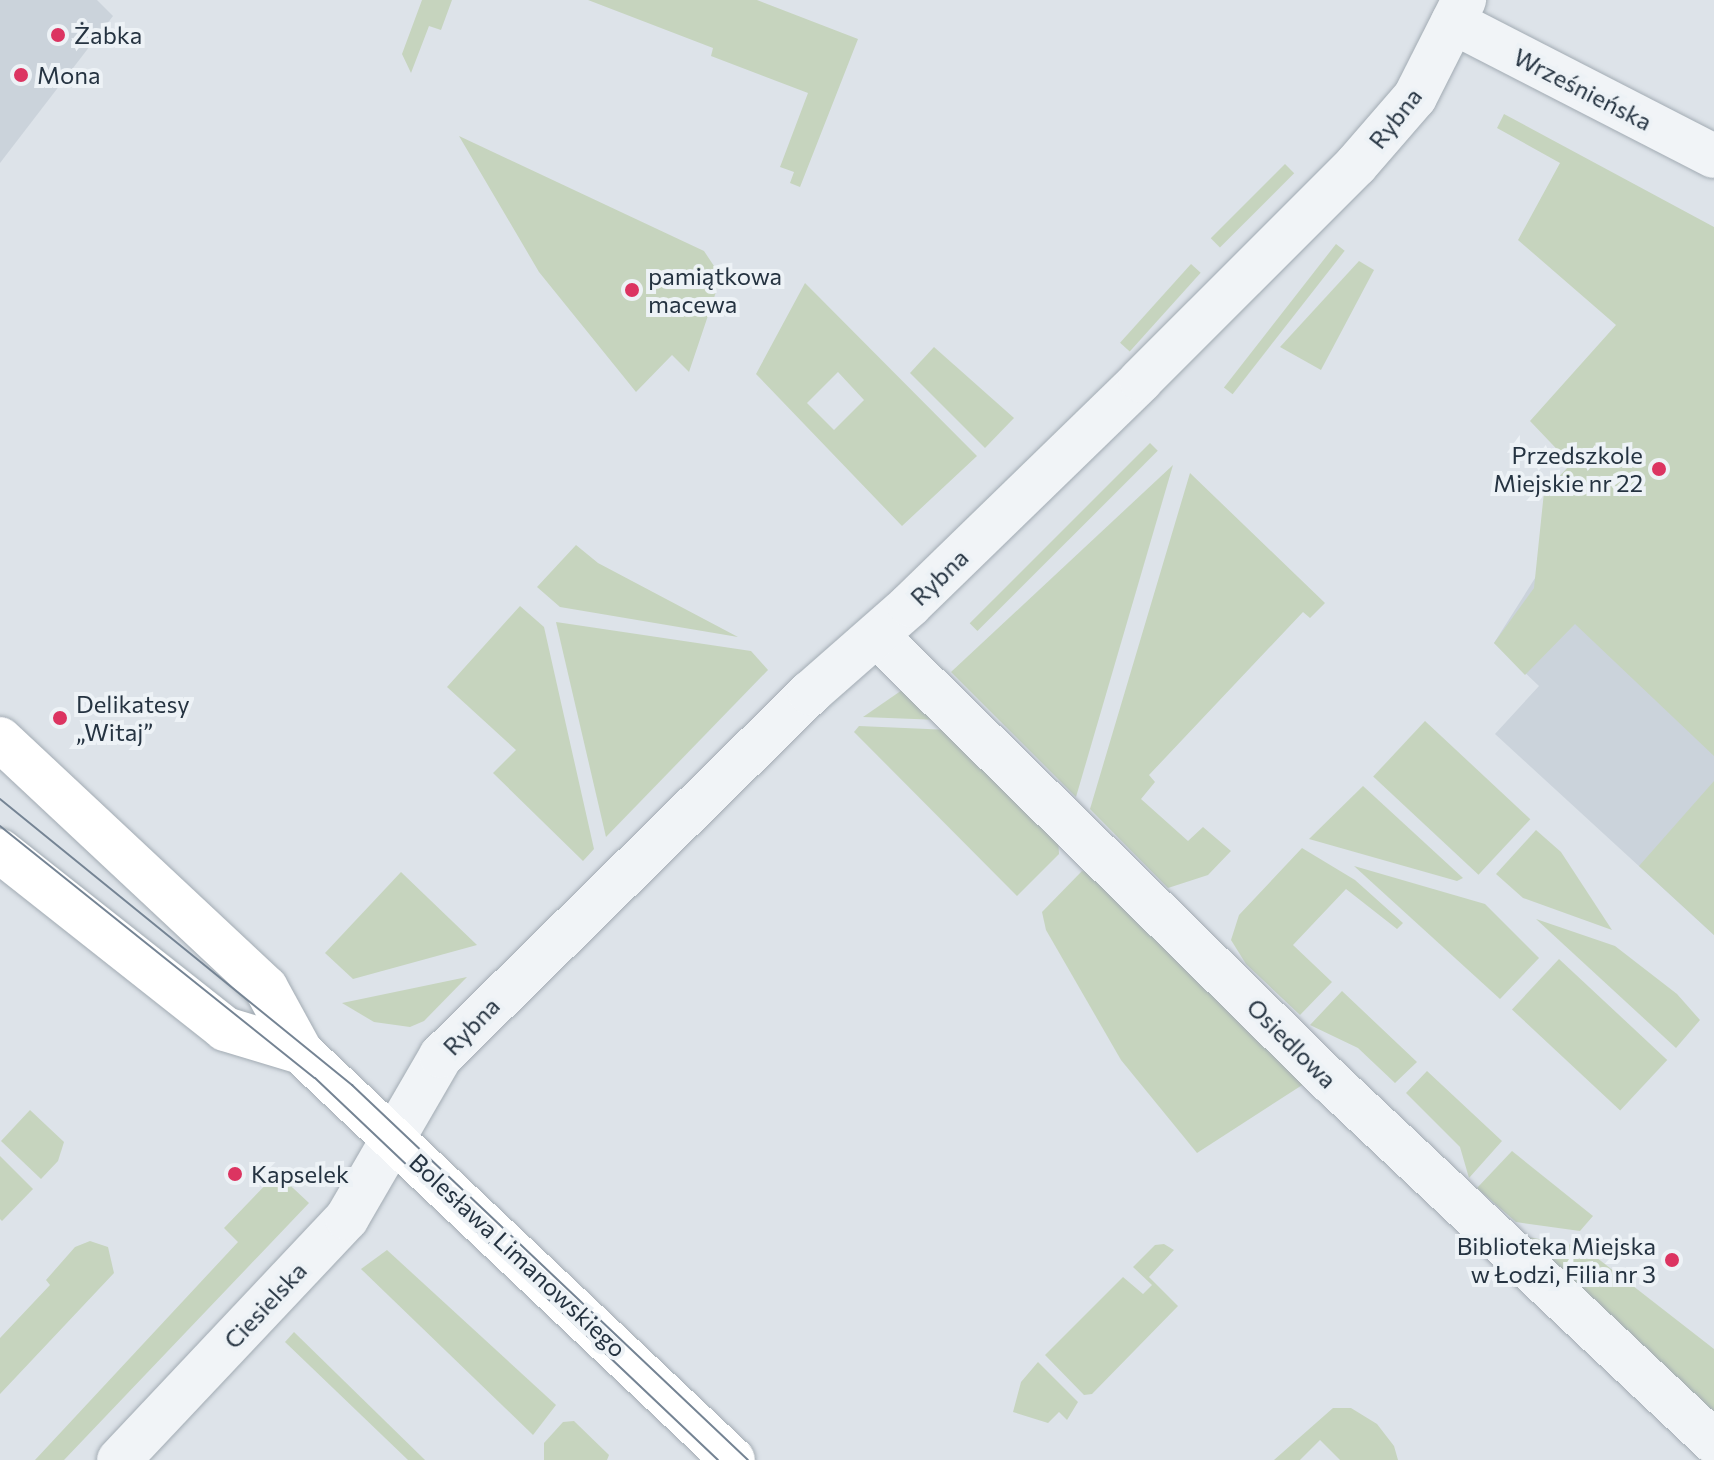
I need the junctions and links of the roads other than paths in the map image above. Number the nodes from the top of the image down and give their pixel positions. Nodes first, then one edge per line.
1 (1459, 11) edge
2 (1714, 156) edge
3 (877, 636) junction
4 (0, 739) edge
5 (0, 851) edge
6 (301, 1052) junction
7 (394, 1138) junction
8 (1714, 1442) edge
9 (119, 1460) edge
10 (733, 1460) edge

1 - 2 street, Wrześnieńska
1 - 3 street, Rybna
3 - 7 street, Rybna
3 - 8 street, Osiedlowa
4 - 6 street, Bolesława Limanowskiego
5 - 6 street, Bolesława Limanowskiego
6 - 7 street, Bolesława Limanowskiego
7 - 9 street, Ciesielska
7 - 10 street, Bolesława Limanowskiego

